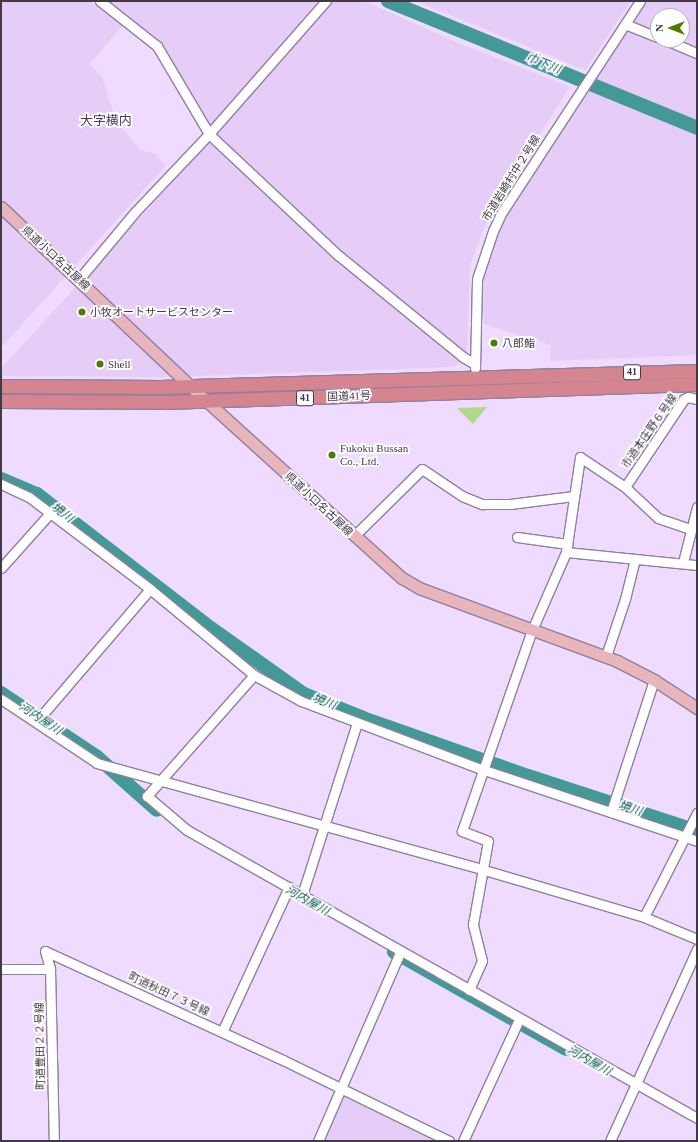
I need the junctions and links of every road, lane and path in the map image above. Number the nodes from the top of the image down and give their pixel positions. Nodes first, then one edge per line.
1 (100, 1) edge
2 (326, 1) edge
3 (640, 1) edge
4 (625, 24) junction
5 (650, 34) edge
6 (685, 48) edge
7 (697, 53) edge
8 (209, 134) junction
9 (1, 207) edge
10 (79, 279) junction
11 (475, 371) junction
12 (697, 371) edge
13 (697, 384) edge
14 (1, 386) edge
15 (190, 386) junction
16 (476, 392) junction
17 (697, 399) edge
18 (1, 401) edge
19 (207, 401) junction
20 (1, 484) edge
21 (625, 487) junction
22 (573, 496) junction
23 (697, 507) edge
24 (51, 512) junction
25 (690, 529) junction
26 (354, 536) junction
27 (517, 537) dead end
28 (567, 548) junction
29 (635, 559) junction
30 (683, 562) junction
31 (697, 566) edge
32 (1, 568) edge
33 (150, 589) junction
34 (532, 630) junction
35 (606, 656) junction
36 (254, 675) junction
37 (654, 680) junction
38 (1, 699) edge
39 (697, 708) edge
40 (36, 722) junction
41 (357, 724) junction
42 (484, 769) junction
43 (161, 780) junction
44 (611, 812) junction
45 (697, 813) edge
46 (326, 827) junction
47 (686, 838) junction
48 (697, 841) edge
49 (481, 869) junction
50 (288, 887) junction
51 (302, 895) junction
52 (644, 917) junction
53 (697, 939) edge
54 (697, 949) edge
55 (45, 951) joint
56 (400, 952) junction
57 (1, 969) edge
58 (50, 969) junction
59 (469, 990) junction
60 (519, 1019) junction
61 (222, 1032) junction
62 (635, 1085) junction
63 (341, 1090) junction
64 (697, 1118) edge
65 (54, 1141) edge
66 (318, 1141) edge
67 (449, 1141) edge
68 (463, 1141) edge
69 (610, 1141) edge

1 - 8 street
2 - 8 street
3 - 4 street, 市道岩崎村中２号線
4 - 5 street
4 - 11 street, 市道岩崎村中２号線
6 - 7 street
8 - 10 street
8 - 11 street
9 - 10 main road, 県道小口名古屋線
10 - 15 main road, 県道小口名古屋線
11 - 12 highway, 国道41号 / 41
11 - 15 highway, 国道41号 / 41
11 - 16 street, 市道岩崎村中２号線
13 - 16 highway, 国道41号 / 41
14 - 15 highway, 国道41号 / 41
15 - 19 main road, 県道小口名古屋線
16 - 19 highway, 国道41号 / 41
17 - 21 street, 市道本庄野６号線
18 - 19 highway, 国道41号 / 41
19 - 26 main road, 県道小口名古屋線
20 - 24 street
21 - 22 street
21 - 25 street
22 - 26 street
22 - 28 street
23 - 25 street
24 - 32 street
24 - 33 street
25 - 30 street
26 - 34 main road, 県道小口名古屋線
27 - 28 street
28 - 29 street
28 - 34 street
29 - 30 street
29 - 35 street
30 - 31 street
33 - 36 street
33 - 40 street
34 - 35 main road, 県道小口名古屋線
34 - 42 street
35 - 37 main road, 県道小口名古屋線
36 - 41 street
36 - 43 street
37 - 39 main road, 県道小口名古屋線
37 - 44 street
38 - 40 street
40 - 43 street
41 - 42 street
41 - 46 street
42 - 44 street
42 - 49 street
43 - 46 street
43 - 50 street
44 - 47 street
45 - 47 street
46 - 49 street
46 - 51 street
47 - 48 street
47 - 52 street
49 - 52 street
49 - 59 street
50 - 51 street
50 - 61 street
51 - 56 street
52 - 53 street
54 - 62 street
55 - 58 street, 町道豊田２２号線
55 - 61 street, 町道秋田７３号線
56 - 59 street
56 - 63 street
57 - 58 street
58 - 65 street, 町道豊田２２号線
59 - 60 street
60 - 62 street
60 - 68 street
61 - 63 street, 町道秋田７３号線
62 - 64 street
62 - 69 street
63 - 66 street
63 - 67 street, 町道秋田７３号線

